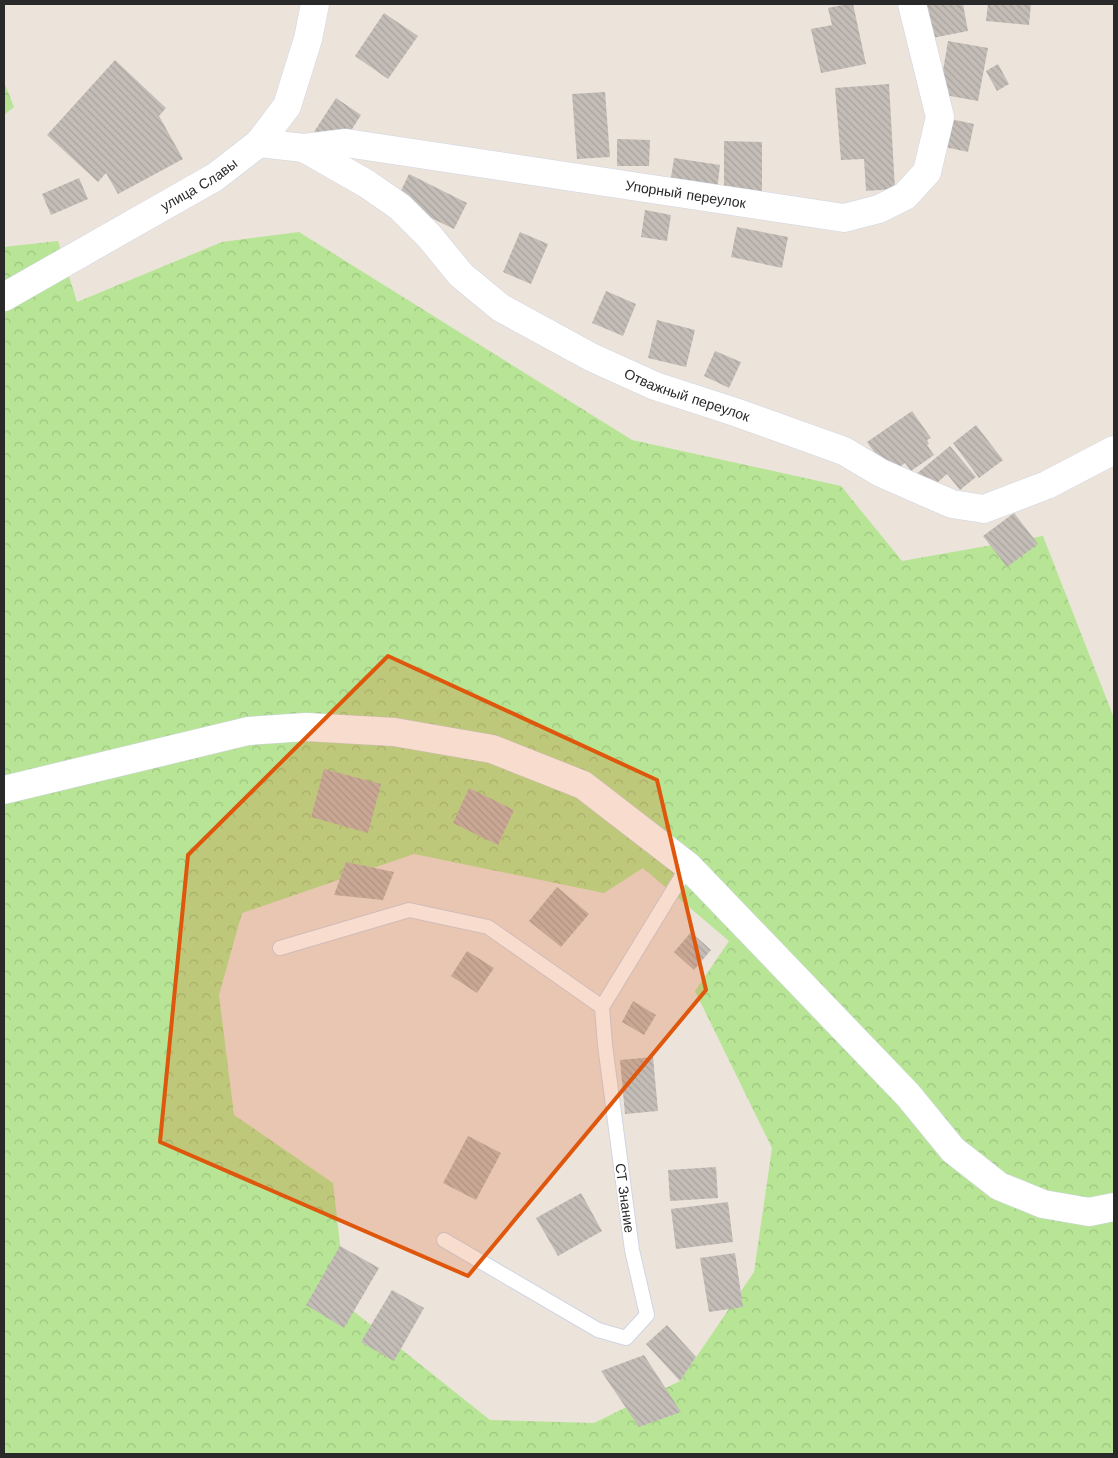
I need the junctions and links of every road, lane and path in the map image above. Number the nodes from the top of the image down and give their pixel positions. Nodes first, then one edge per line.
1 (315, 4) edge
2 (912, 4) edge
3 (259, 143) junction
4 (304, 148) junction
5 (4, 297) edge
6 (1114, 450) edge
7 (4, 790) edge
8 (688, 866) junction
9 (280, 948) dead end
10 (602, 1007) junction
11 (1114, 1207) edge
12 (444, 1240) dead end

1 - 3 street, улица Славы
2 - 4 street, Упорный переулок
3 - 4 street, Упорный переулок
3 - 5 street, улица Славы
4 - 6 street, Отважный переулок
7 - 8 street
8 - 10 lane
8 - 11 street
9 - 10 lane
10 - 12 lane, СТ Знание

